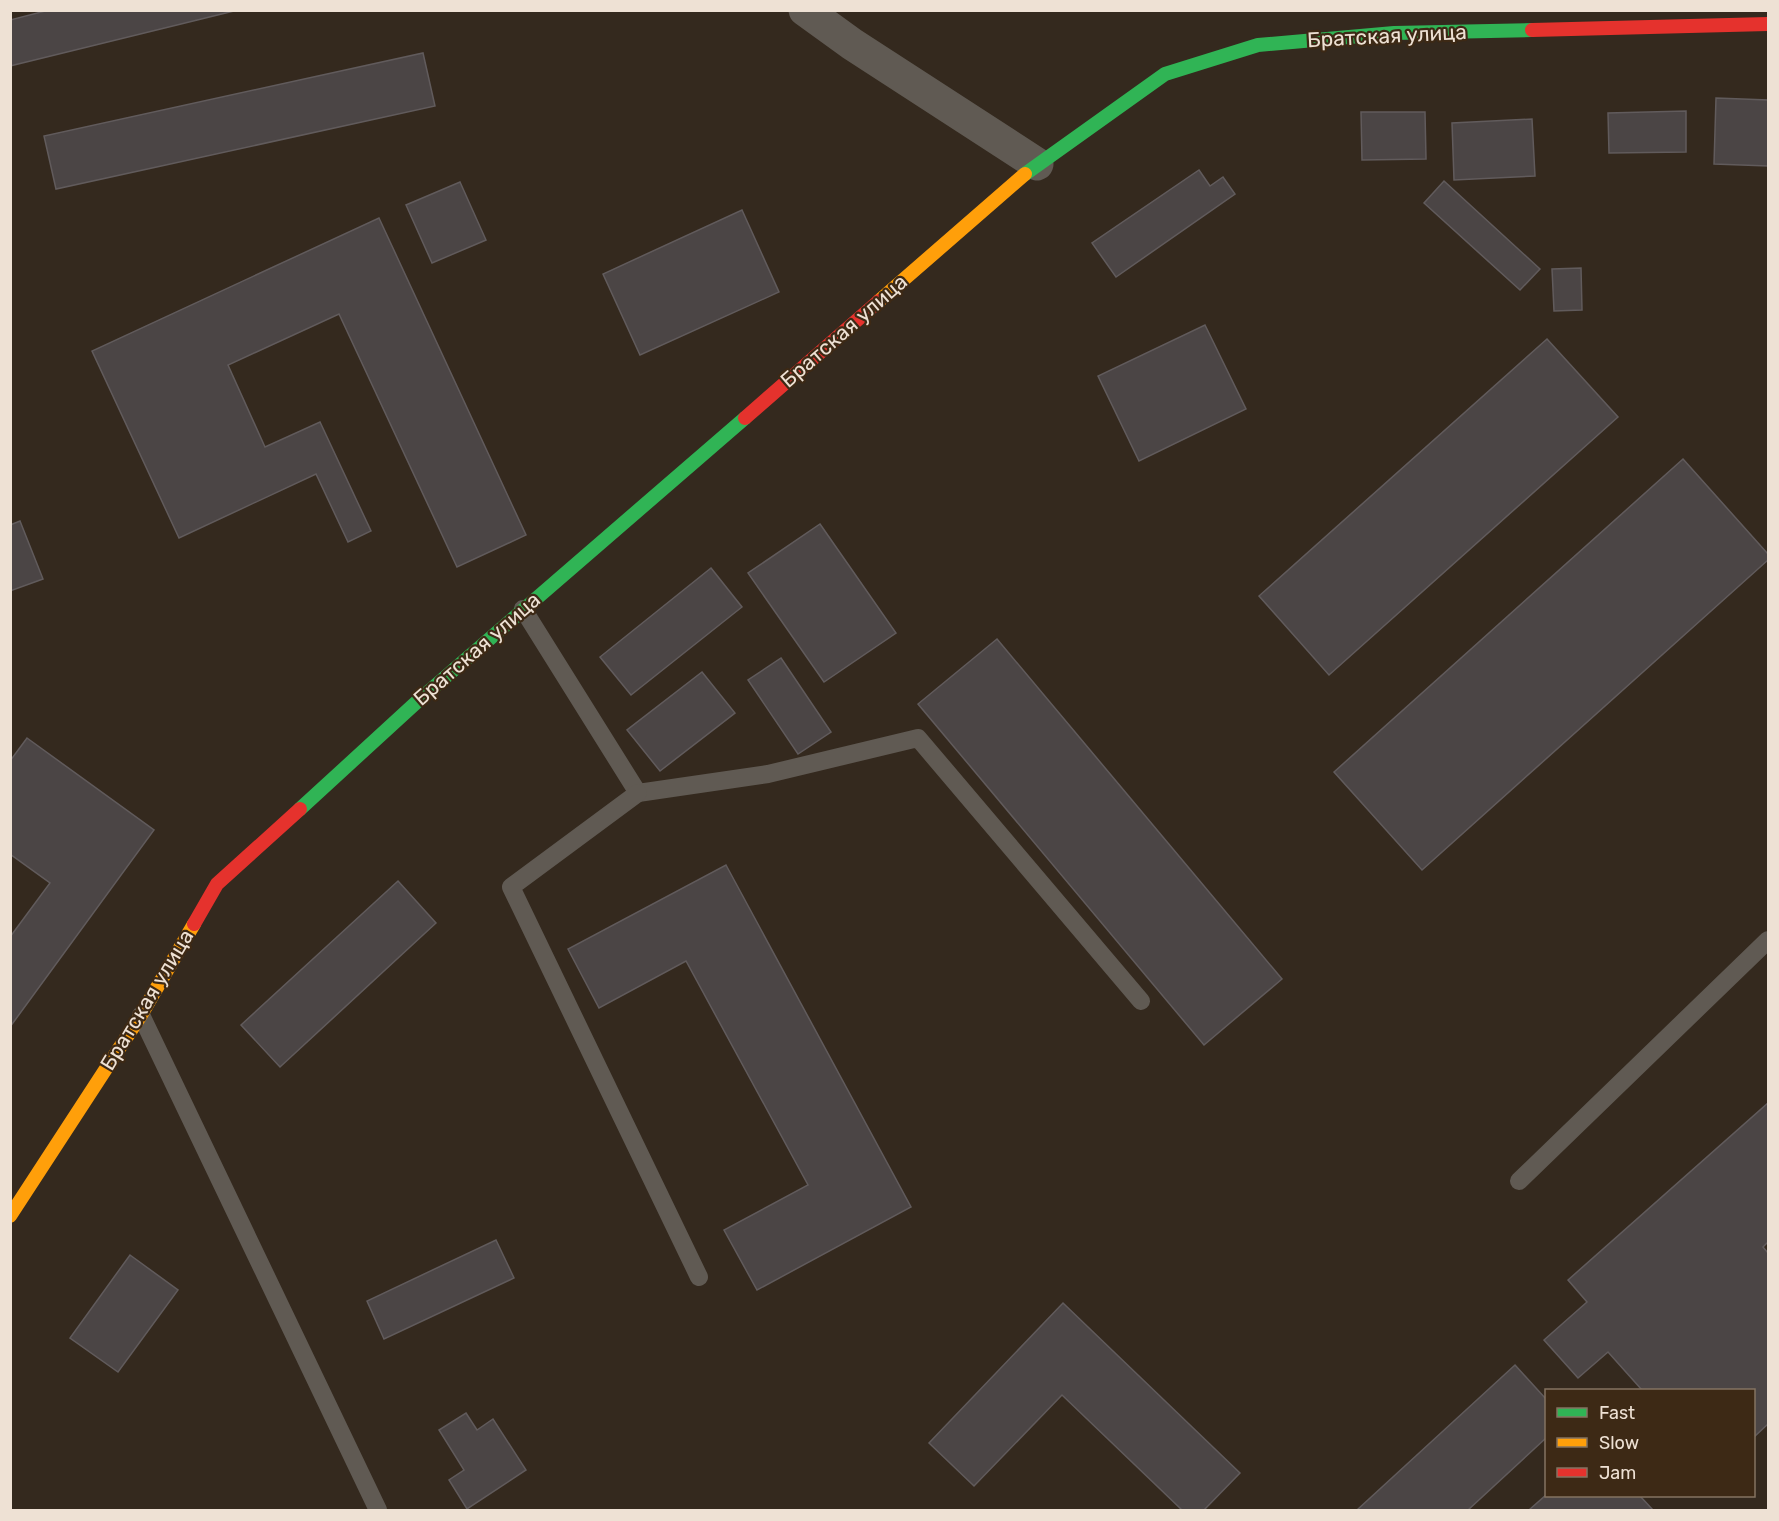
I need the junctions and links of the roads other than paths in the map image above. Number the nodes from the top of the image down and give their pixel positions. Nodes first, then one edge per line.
1 (806, 10) edge
2 (1768, 24) edge
3 (1037, 164) junction
4 (523, 609) junction
5 (638, 793) junction
6 (1768, 940) edge
7 (1141, 1001) dead end
8 (141, 1015) junction
9 (1519, 1181) dead end
10 (10, 1216) edge
11 (699, 1277) dead end
12 (378, 1510) edge

1 - 3 street
2 - 3 street, Братская улица
3 - 4 street, Братская улица
4 - 5 lane
4 - 8 street, Братская улица
5 - 7 lane
5 - 11 lane
6 - 9 lane
8 - 10 street, Братская улица
8 - 12 lane

